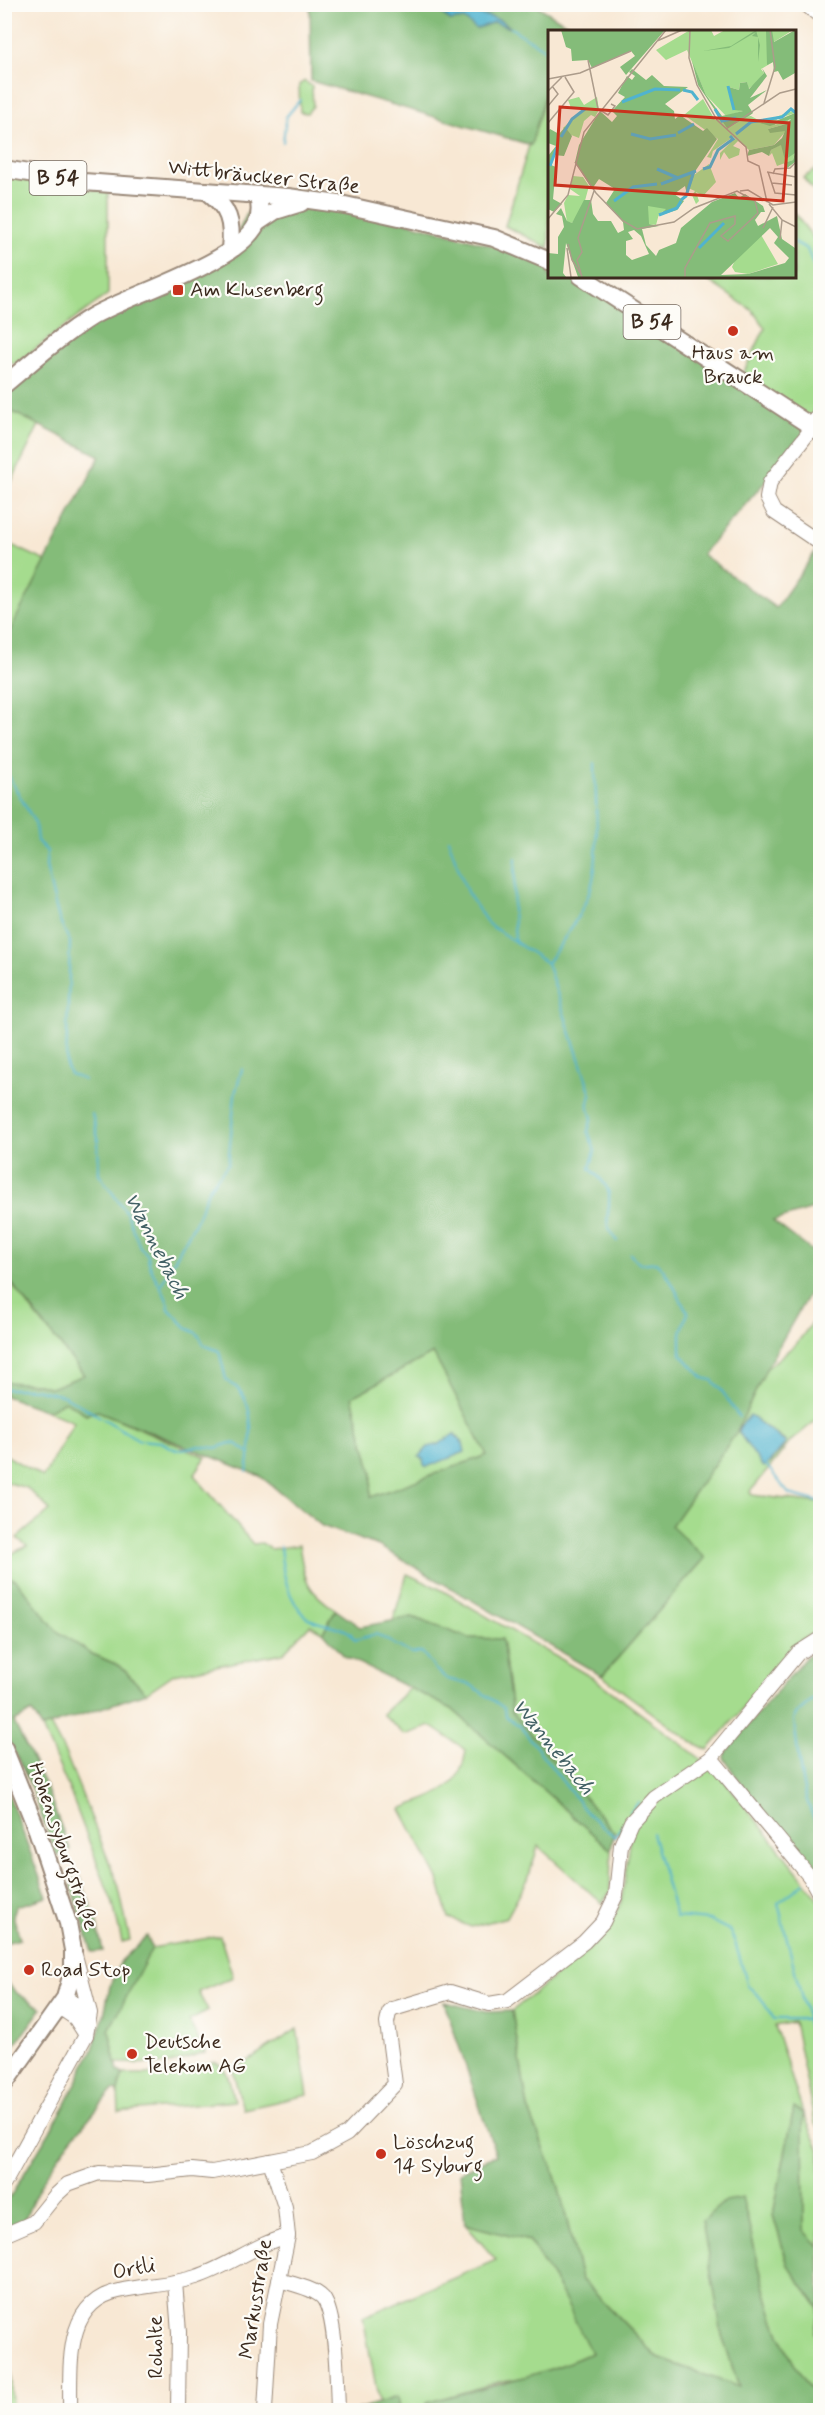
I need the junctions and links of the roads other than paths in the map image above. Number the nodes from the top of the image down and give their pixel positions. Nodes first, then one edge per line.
1 (805, 4) edge
2 (820, 16) edge
3 (4, 169) edge
4 (206, 191) junction
5 (258, 196) junction
6 (320, 201) junction
7 (257, 223) junction
8 (230, 249) junction
9 (548, 261) edge
10 (584, 278) edge
11 (4, 385) edge
12 (820, 410) edge
13 (818, 427) edge
14 (820, 543) edge
15 (820, 1639) edge
16 (4, 1748) edge
17 (711, 1758) junction
18 (820, 1894) edge
19 (73, 1950) junction
20 (62, 2002) junction
21 (87, 2030) junction
22 (4, 2084) edge
23 (270, 2161) junction
24 (4, 2184) edge
25 (4, 2235) edge
26 (288, 2236) junction
27 (279, 2280) junction
28 (176, 2282) junction
29 (70, 2410) edge
30 (178, 2410) edge
31 (265, 2410) edge
32 (338, 2410) edge

1 - 2 street
3 - 4 main road, Wittbräucker Straße / B 54
4 - 5 main road, Wittbräucker Straße / B 54
4 - 8 main road
5 - 6 main road, Wittbräucker Straße / B 54
5 - 7 main road
5 - 8 main road
6 - 7 main road, B 54
6 - 9 main road, Wittbräucker Straße / B 54
7 - 8 main road
8 - 11 main road
10 - 13 main road, B 54
12 - 13 street
13 - 14 street
15 - 17 street
16 - 19 main road, Hohensyburgstraße
17 - 18 street
17 - 23 street
19 - 20 main road, Hohensyburgstraße
19 - 21 street
20 - 21 street
20 - 22 main road, Hohensyburgstraße
21 - 24 street
23 - 25 street
23 - 26 street, Markusstraße
26 - 27 street, Markusstraße
26 - 28 street, Ortli
27 - 31 street, Markusstraße
27 - 32 street
28 - 29 street, Ortli
28 - 30 street, Roholte

